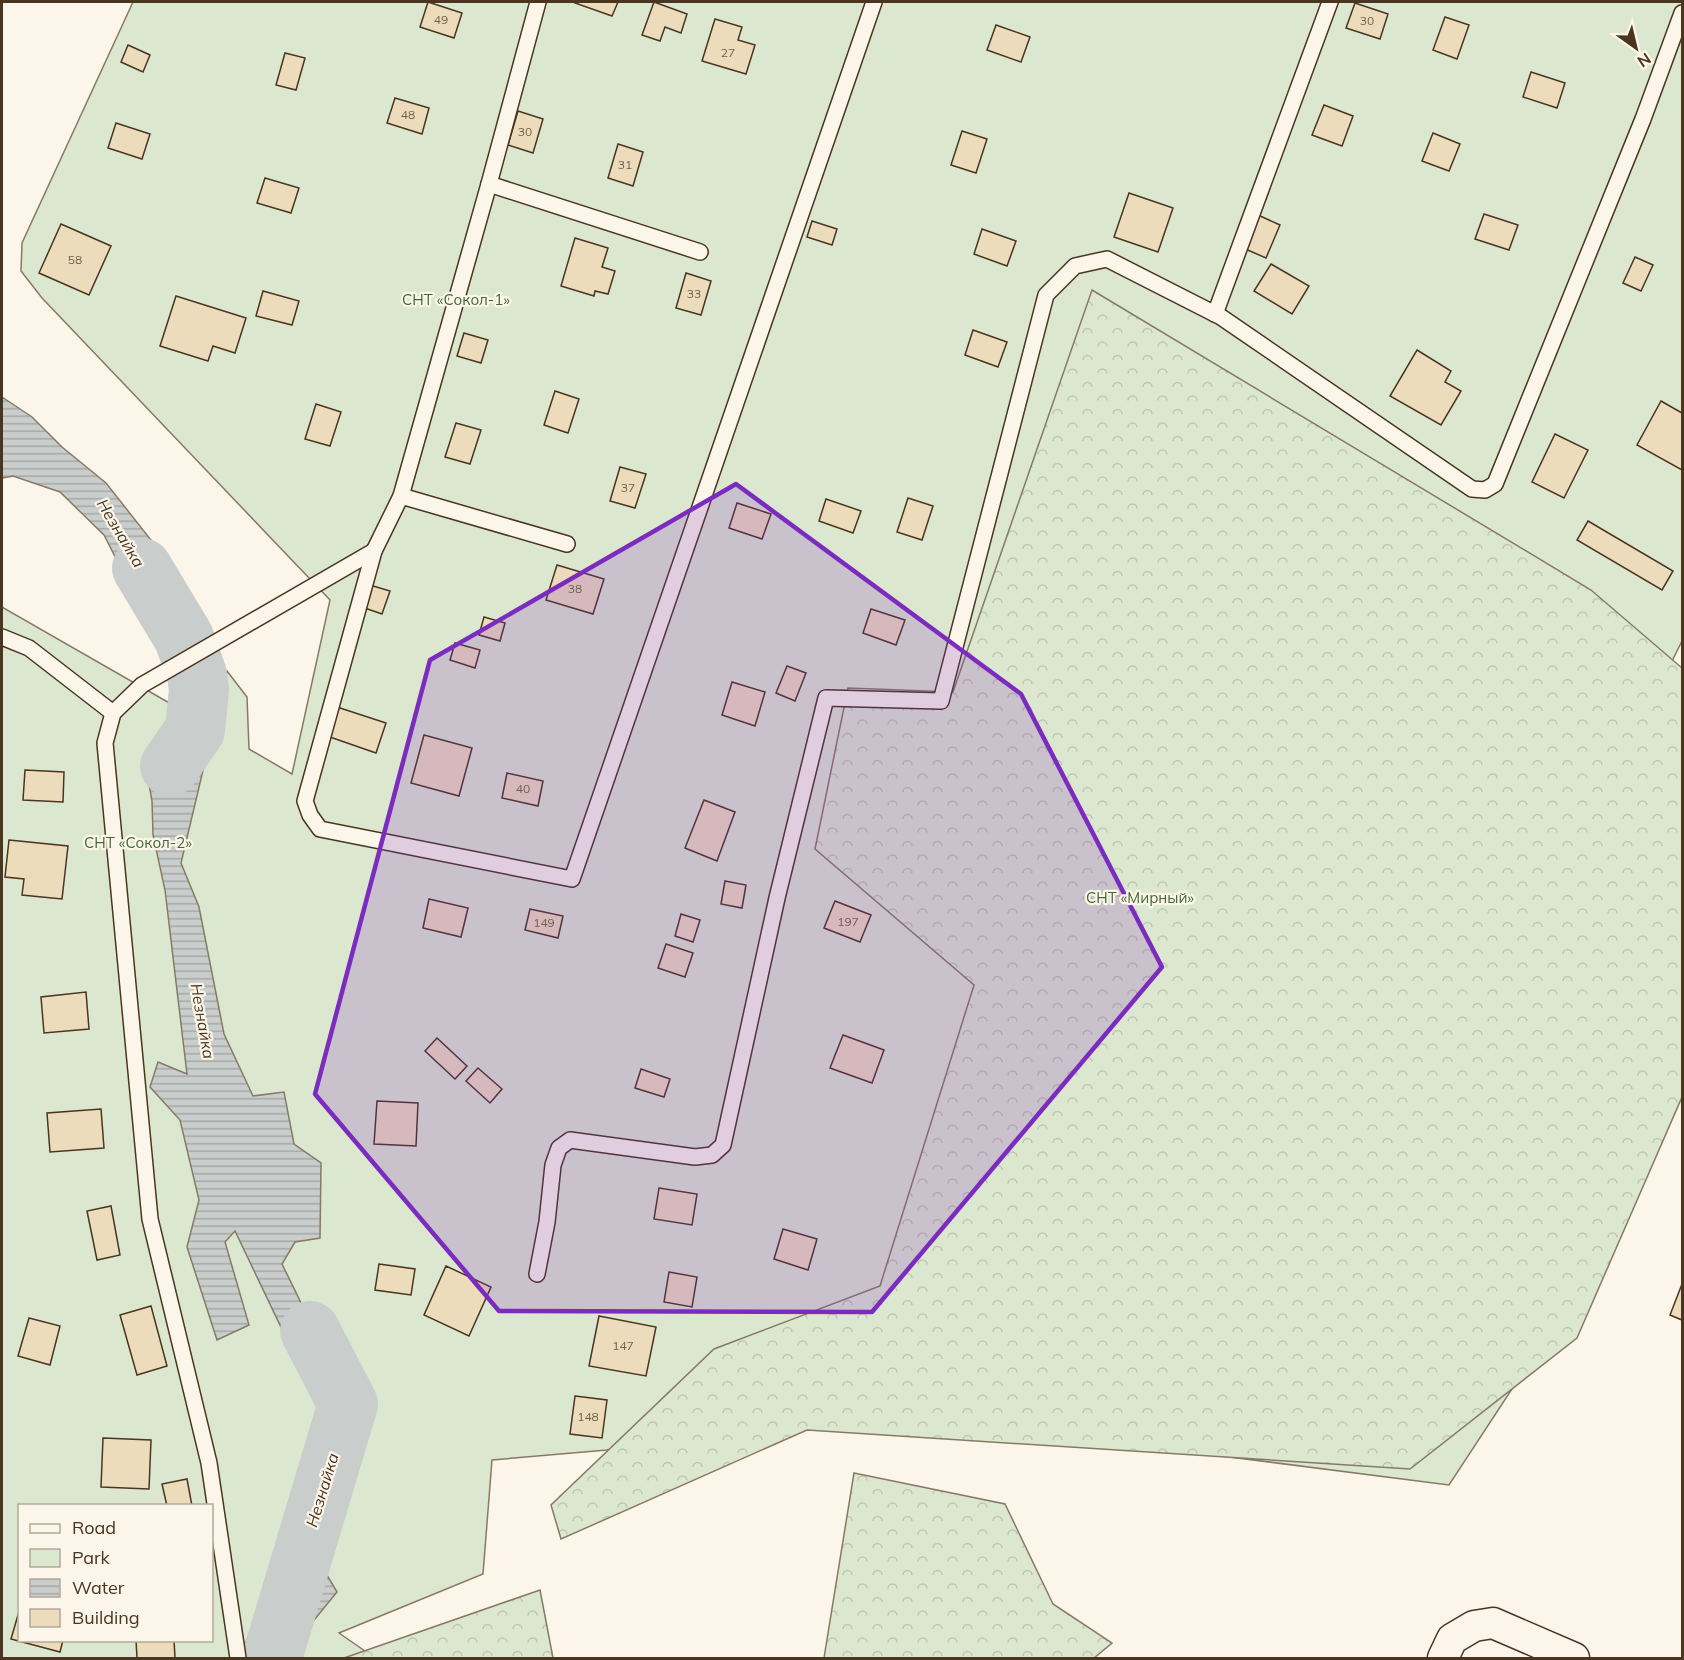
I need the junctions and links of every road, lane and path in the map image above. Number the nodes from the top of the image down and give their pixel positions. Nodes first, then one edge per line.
1 (538, 2) edge
2 (874, 2) edge
3 (1330, 2) edge
4 (1683, 13) edge
5 (489, 184) junction
6 (700, 252) dead end
7 (1215, 314) junction
8 (401, 496) junction
9 (567, 544) dead end
10 (374, 551) junction
11 (2, 637) edge
12 (113, 712) junction
13 (537, 1274) dead end
14 (238, 1659) edge
15 (1443, 1659) edge
16 (1574, 1659) edge

1 - 5 lane
2 - 10 lane
3 - 7 lane
4 - 7 lane
5 - 6 lane
5 - 8 lane
7 - 13 lane
8 - 9 lane
8 - 10 lane
10 - 12 lane
11 - 12 lane
12 - 14 lane
15 - 16 street

